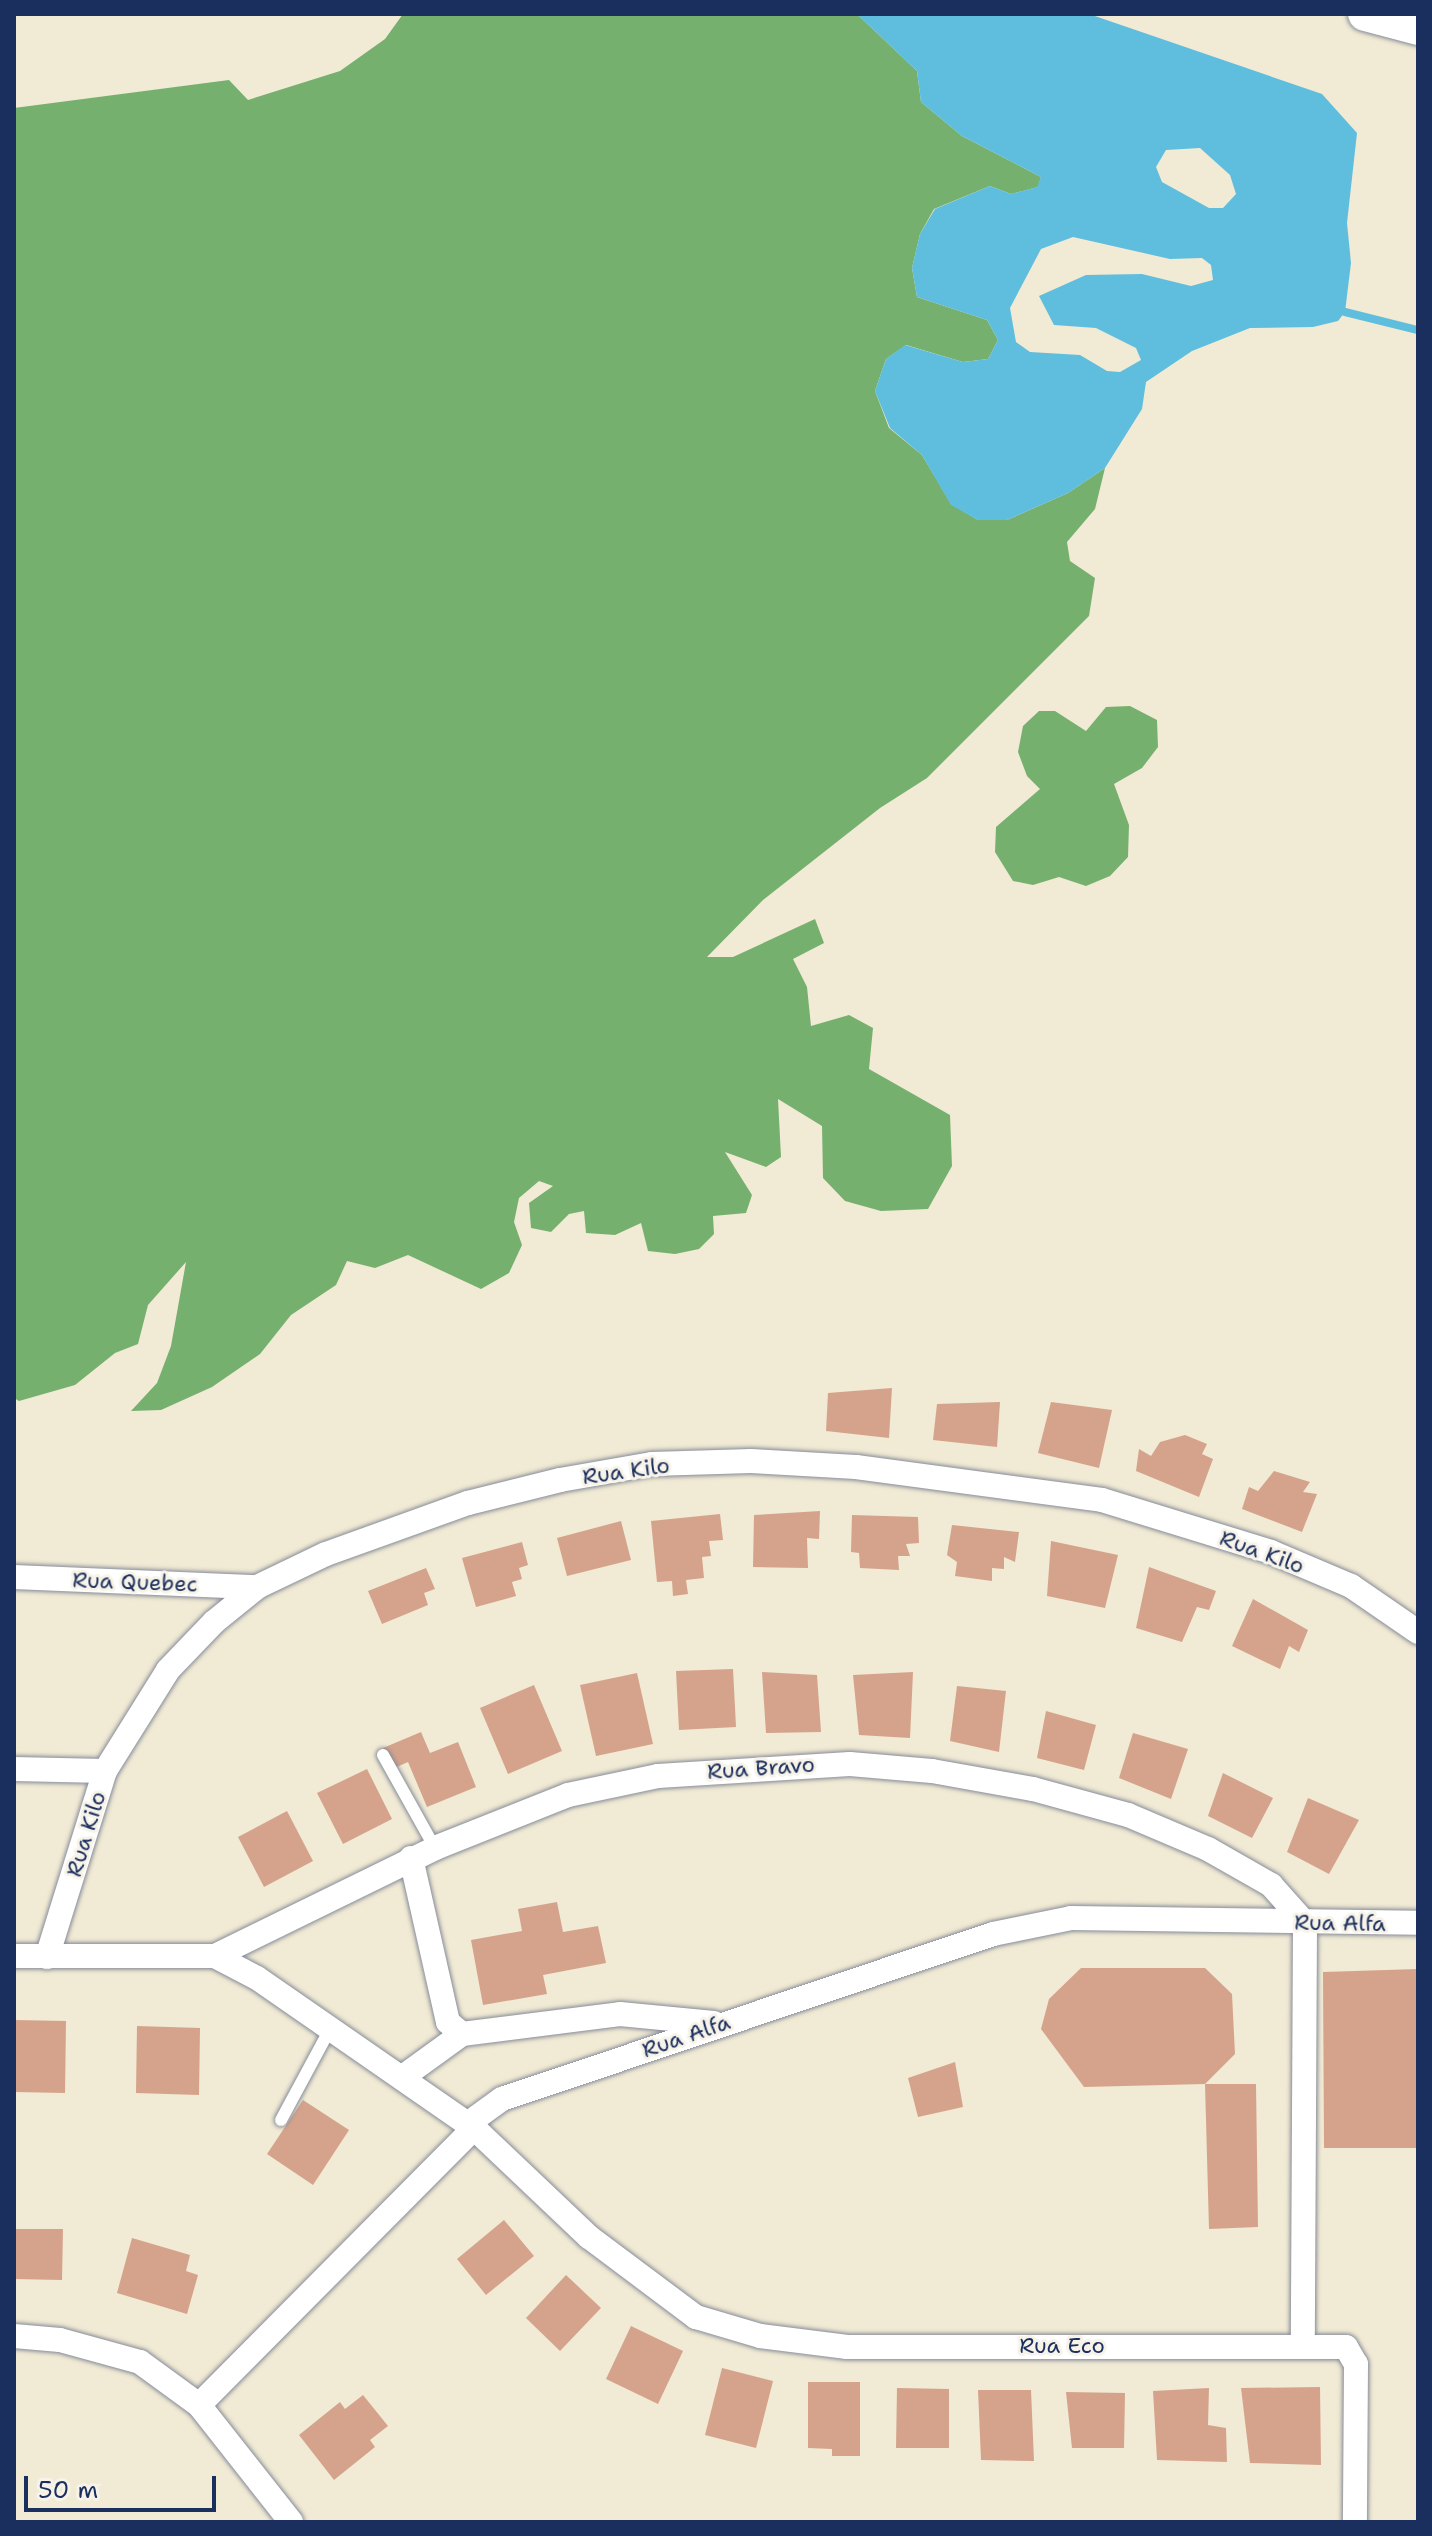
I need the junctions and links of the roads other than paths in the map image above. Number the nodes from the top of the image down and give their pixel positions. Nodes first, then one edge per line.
1 (1365, 14) edge
2 (1418, 28) edge
3 (14, 1577) edge
4 (257, 1587) junction
5 (1418, 1632) edge
6 (383, 1755) dead end
7 (14, 1769) edge
8 (105, 1771) junction
9 (435, 1848) junction
10 (411, 1858) junction
11 (1305, 1923) junction
12 (1418, 1923) edge
13 (14, 1956) edge
14 (215, 1956) junction
15 (47, 1957) junction
16 (720, 2023) junction
17 (329, 2031) junction
18 (462, 2034) junction
19 (404, 2076) junction
20 (281, 2120) dead end
21 (474, 2128) junction
22 (14, 2336) edge
23 (1303, 2344) junction
24 (199, 2405) junction
25 (291, 2522) edge
26 (1355, 2522) edge

1 - 2 main road
3 - 4 street, Rua Quebec
4 - 5 street, Rua Kilo
4 - 8 street, Rua Kilo
6 - 9 lane
7 - 8 street
8 - 15 street, Rua Kilo
9 - 10 street, Rua Bravo
9 - 11 street, Rua Bravo
10 - 14 street, Rua Bravo
10 - 18 street
11 - 12 street, Rua Alfa
11 - 16 street, Rua Alfa
11 - 23 street
13 - 15 street
14 - 15 street
14 - 17 street
16 - 18 street
16 - 21 street, Rua Alfa
17 - 19 street
17 - 20 lane
18 - 19 street
19 - 21 street
21 - 23 street, Rua Eco
21 - 24 street, Rua Alfa
22 - 24 street
23 - 26 street, Rua Eco
24 - 25 street

